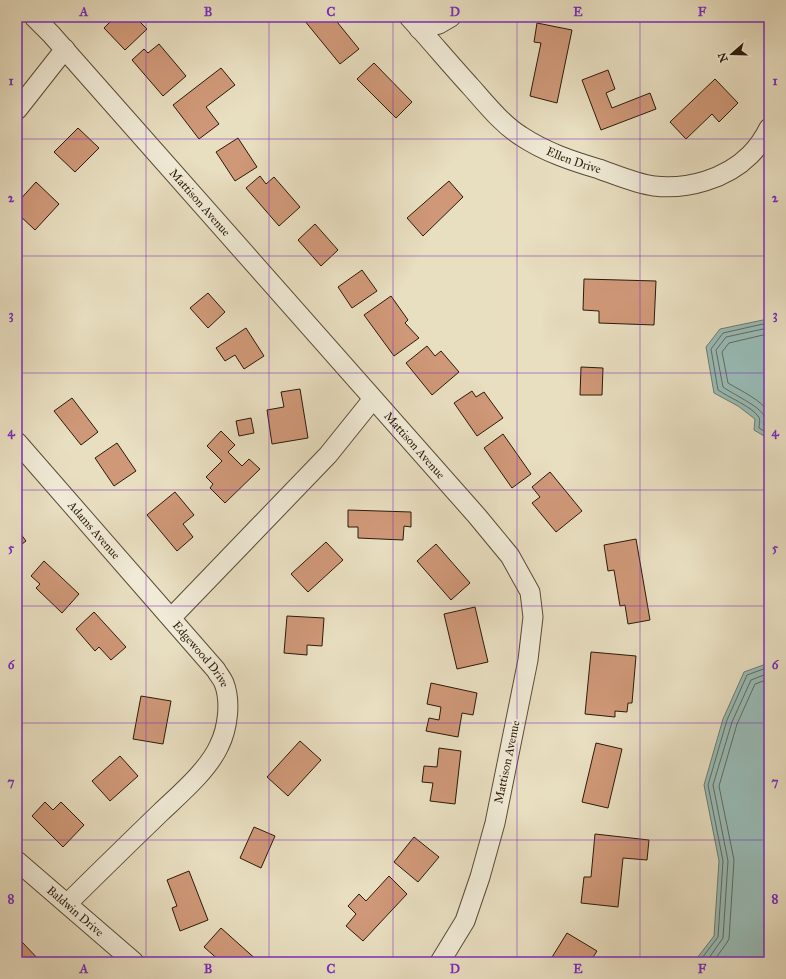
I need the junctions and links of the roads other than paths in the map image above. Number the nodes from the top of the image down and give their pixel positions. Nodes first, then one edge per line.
1 (34, 17) edge
2 (451, 17) edge
3 (414, 23) edge
4 (65, 50) junction
5 (17, 110) edge
6 (769, 128) edge
7 (374, 399) junction
8 (17, 442) edge
9 (171, 618) junction
10 (17, 861) edge
11 (67, 904) junction
12 (134, 962) edge
13 (440, 962) edge

1 - 4 street, Mattison Avenue
2 - 3 street
3 - 6 street, Ellen Drive
4 - 5 street
4 - 7 street, Mattison Avenue
7 - 9 street, Edgewood Drive
7 - 13 street, Mattison Avenue
8 - 9 street, Adams Avenue
9 - 11 street, Edgewood Drive
10 - 11 street, Baldwin Drive
11 - 12 street, Baldwin Drive

